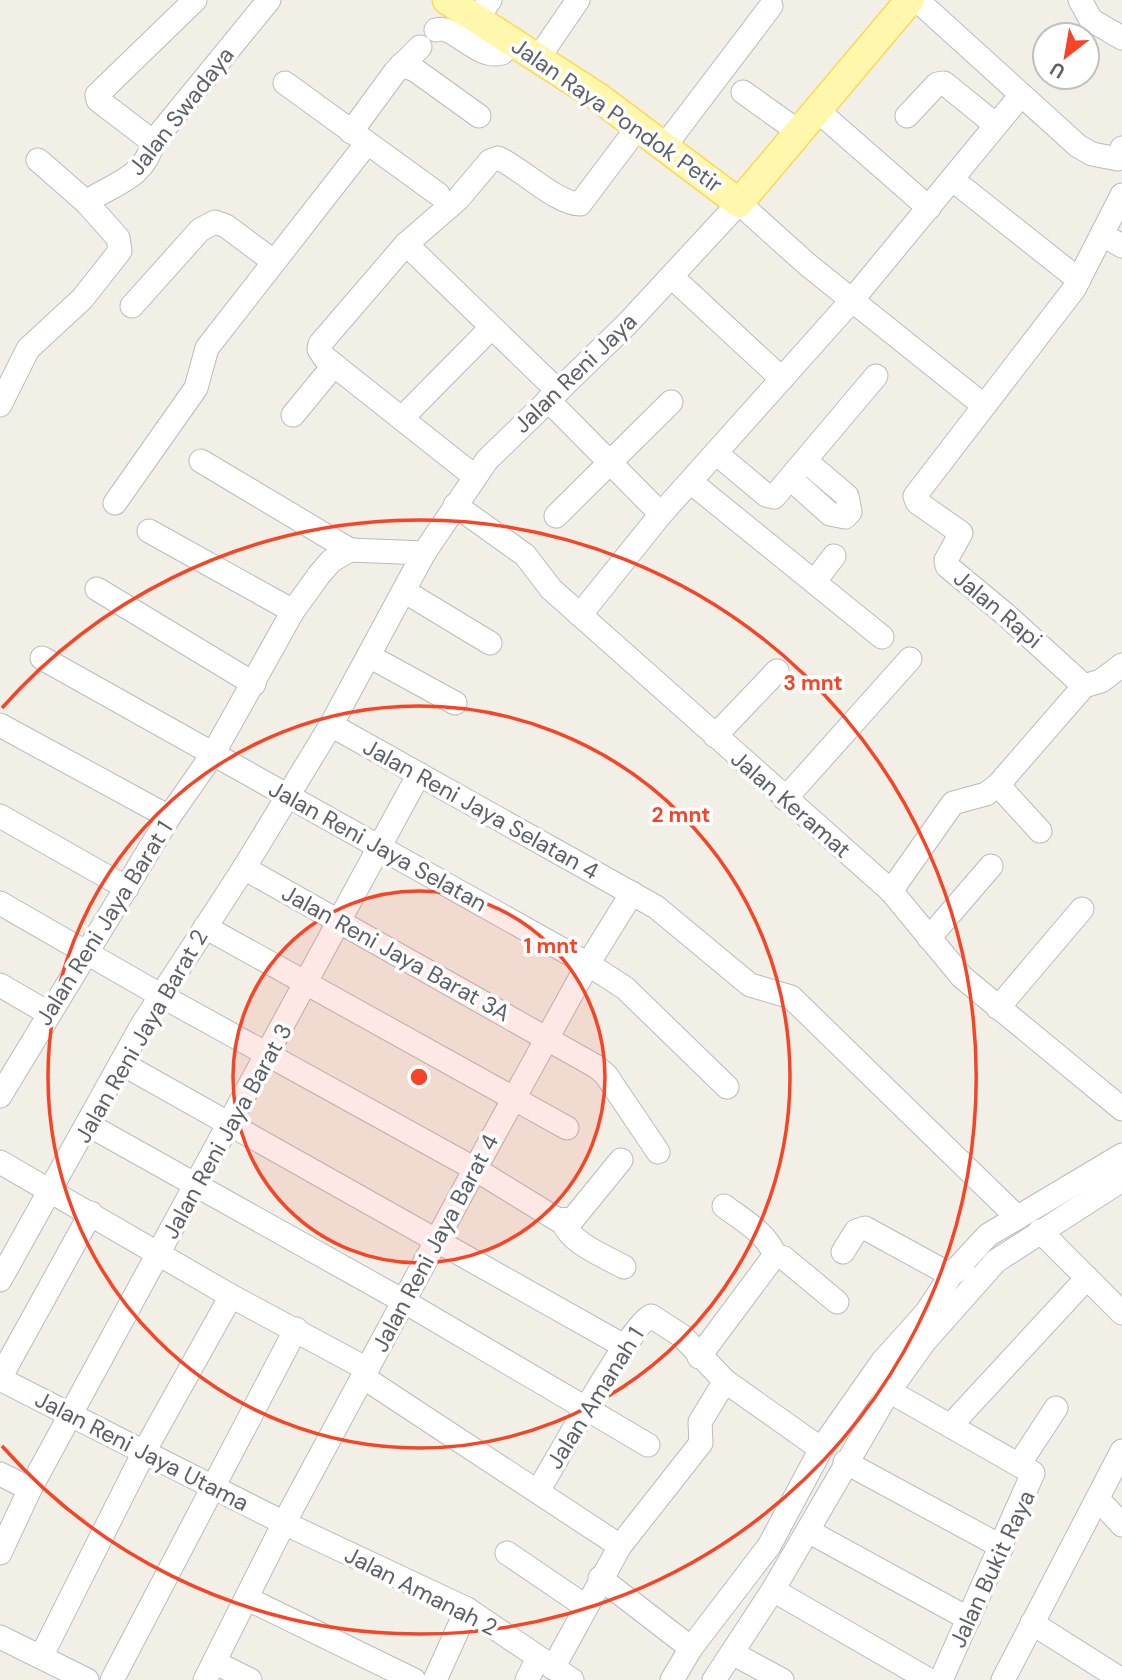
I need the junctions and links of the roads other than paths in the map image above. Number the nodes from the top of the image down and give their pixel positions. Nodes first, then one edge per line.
1 (195, 0) edge
2 (269, 0) edge
3 (447, 0) edge
4 (578, 0) edge
5 (910, 0) edge
6 (918, 0) edge
7 (1080, 0) edge
8 (771, 6) dead end
9 (484, 9) edge
10 (436, 30) dead end
11 (1122, 38) edge
12 (512, 40) junction
13 (420, 47) dead end
14 (538, 57) junction
15 (401, 65) junction
16 (285, 83) dead end
17 (743, 92) dead end
18 (1021, 95) junction
19 (817, 110) junction
20 (480, 116) dead end
21 (907, 116) dead end
22 (996, 125) junction
23 (638, 127) junction
24 (799, 132) junction
25 (359, 137) junction
26 (153, 142) junction
27 (664, 147) junction
28 (1120, 157) edge
29 (38, 160) dead end
30 (953, 180) junction
31 (438, 194) dead end
32 (1122, 195) edge
33 (86, 202) junction
34 (739, 203) junction
35 (929, 208) junction
36 (1112, 241) edge
37 (406, 244) junction
38 (273, 261) junction
39 (672, 277) junction
40 (1079, 280) junction
41 (853, 299) junction
42 (132, 306) dead end
43 (491, 328) junction
44 (334, 365) junction
45 (876, 376) dead end
46 (782, 379) junction
47 (553, 395) junction
48 (671, 402) dead end
49 (0, 405) edge
50 (983, 405) junction
51 (293, 415) dead end
52 (402, 418) junction
53 (717, 454) junction
54 (201, 461) dead end
55 (609, 465) junction
56 (474, 476) junction
57 (692, 483) junction
58 (115, 503) dead end
59 (455, 505) junction
60 (661, 514) junction
61 (556, 516) dead end
62 (149, 530) dead end
63 (350, 551) junction
64 (424, 553) junction
65 (834, 556) dead end
66 (815, 581) junction
67 (97, 589) dead end
68 (404, 591) junction
69 (293, 611) junction
70 (580, 615) junction
71 (882, 637) dead end
72 (491, 643) dead end
73 (369, 656) junction
74 (43, 658) dead end
75 (910, 659) dead end
76 (1122, 665) edge
77 (777, 671) dead end
78 (254, 684) junction
79 (1084, 686) junction
80 (455, 703) dead end
81 (0, 725) edge
82 (331, 725) junction
83 (715, 736) junction
84 (213, 754) junction
85 (419, 774) junction
86 (999, 785) junction
87 (289, 796) junction
88 (785, 799) junction
89 (0, 816) edge
90 (169, 817) junction
91 (1040, 831) dead end
92 (380, 846) junction
93 (990, 866) dead end
94 (244, 868) junction
95 (128, 888) junction
96 (891, 891) junction
97 (632, 893) junction
98 (0, 903) edge
99 (1082, 909) dead end
100 (340, 922) junction
101 (205, 927) junction
102 (929, 938) junction
103 (87, 952) junction
104 (587, 964) junction
105 (0, 985) edge
106 (307, 985) junction
107 (160, 996) junction
108 (998, 1008) junction
109 (48, 1013) junction
110 (547, 1039) junction
111 (269, 1054) junction
112 (121, 1063) junction
113 (3, 1084) edge
114 (727, 1087) dead end
115 (513, 1100) junction
116 (1122, 1109) edge
117 (88, 1124) junction
118 (231, 1124) junction
119 (567, 1128) dead end
120 (658, 1152) dead end
121 (1122, 1155) edge
122 (621, 1160) dead end
123 (0, 1162) edge
124 (475, 1169) junction
125 (197, 1185) junction
126 (1119, 1187) edge
127 (51, 1192) junction
128 (724, 1206) dead end
129 (91, 1213) junction
130 (1016, 1216) junction
131 (563, 1222) junction
132 (1040, 1231) junction
133 (439, 1239) junction
134 (160, 1252) junction
135 (843, 1252) dead end
136 (775, 1255) junction
137 (624, 1267) dead end
138 (951, 1275) junction
139 (1087, 1278) junction
140 (0, 1280) edge
141 (231, 1296) junction
142 (405, 1302) junction
143 (836, 1302) dead end
144 (1122, 1312) edge
145 (296, 1329) junction
146 (624, 1346) junction
147 (699, 1357) junction
148 (365, 1373) junction
149 (0, 1379) edge
150 (725, 1381) junction
151 (889, 1391) junction
152 (1056, 1408) dead end
153 (588, 1409) junction
154 (71, 1414) junction
155 (951, 1425) junction
156 (648, 1445) dead end
157 (821, 1449) junction
158 (145, 1450) junction
159 (1122, 1451) edge
160 (845, 1462) junction
161 (1020, 1463) junction
162 (0, 1475) edge
163 (213, 1486) junction
164 (30, 1489) junction
165 (538, 1491) junction
166 (1098, 1499) junction
167 (284, 1523) junction
168 (1122, 1525) edge
169 (808, 1531) junction
170 (620, 1546) junction
171 (1002, 1547) junction
172 (0, 1553) edge
173 (507, 1553) dead end
174 (600, 1578) junction
175 (773, 1590) junction
176 (248, 1599) junction
177 (585, 1605) junction
178 (467, 1609) junction
179 (969, 1619) junction
180 (1032, 1623) junction
181 (0, 1637) edge
182 (691, 1648) junction
183 (732, 1653) junction
184 (41, 1657) junction
185 (554, 1669) edge
186 (209, 1671) edge
187 (87, 1680) edge
188 (111, 1680) edge
189 (250, 1680) edge
190 (414, 1680) edge
191 (435, 1680) edge
192 (527, 1680) edge
193 (672, 1680) edge
194 (714, 1680) edge
195 (782, 1680) edge
196 (929, 1680) edge
197 (941, 1680) edge
198 (1003, 1680) edge
199 (1122, 1680) edge

1 - 26 street
2 - 26 street, Jalan Swadaya
3 - 9 main road, Jalan Raya Pondok Petir
4 - 14 street
5 - 19 main road, Jalan Raya Pondok Petir
6 - 18 street
7 - 11 street
8 - 27 street
9 - 12 main road, Jalan Raya Pondok Petir
10 - 12 street
12 - 14 main road, Jalan Raya Pondok Petir
13 - 15 street
14 - 23 main road, Jalan Raya Pondok Petir
15 - 20 street
15 - 25 street
16 - 25 street
17 - 24 street
18 - 22 street
18 - 28 street
19 - 24 main road, Jalan Raya Pondok Petir
19 - 35 street
21 - 22 street
22 - 30 street
23 - 27 main road, Jalan Raya Pondok Petir
23 - 37 street
24 - 34 main road, Jalan Raya Pondok Petir
25 - 31 street
25 - 38 street
26 - 33 street, Jalan Swadaya
27 - 34 main road, Jalan Raya Pondok Petir
29 - 33 street
30 - 35 street
30 - 40 street
32 - 36 street, Jalan Rapi
33 - 49 street
34 - 39 street, Jalan Reni Jaya
34 - 41 street
35 - 41 street
36 - 40 street, Jalan Rapi
37 - 43 street
37 - 44 street
38 - 42 street
38 - 58 street
39 - 46 street
39 - 47 street, Jalan Reni Jaya
40 - 50 street, Jalan Rapi
41 - 46 street
41 - 50 street
43 - 47 street
43 - 52 street
44 - 51 street
44 - 52 street
45 - 53 street
46 - 53 street
47 - 55 street
47 - 56 street, Jalan Reni Jaya
48 - 55 street
50 - 79 street, Jalan Rapi
52 - 56 street
53 - 57 street
54 - 63 street
55 - 60 street
55 - 61 street
56 - 59 street, Jalan Reni Jaya
57 - 60 street
57 - 66 street
59 - 64 street, Jalan Reni Jaya
59 - 70 street, Jalan Keramat
60 - 70 street
62 - 69 street
63 - 64 street
63 - 69 street
64 - 68 street, Jalan Reni Jaya
65 - 66 street
66 - 71 street
67 - 78 street
68 - 72 street
68 - 73 street, Jalan Reni Jaya
69 - 78 street
70 - 83 street, Jalan Keramat
73 - 80 street
73 - 82 street, Jalan Reni Jaya
74 - 84 street, Jalan Reni Jaya Selatan
75 - 88 street
76 - 79 street
77 - 83 street
78 - 84 street
79 - 86 street
81 - 90 street
82 - 85 street, Jalan Reni Jaya Selatan 4
82 - 87 street, Jalan Reni Jaya
83 - 88 street, Jalan Keramat
84 - 87 street, Jalan Reni Jaya Selatan
84 - 90 street, Jalan Reni Jaya Barat 1
85 - 92 street, Jalan Reni Jaya Barat 3
85 - 97 street, Jalan Reni Jaya Selatan 4
86 - 91 street
86 - 96 street
87 - 92 street, Jalan Reni Jaya Selatan
87 - 94 street, Jalan Reni Jaya Barat 2
88 - 96 street, Jalan Keramat
89 - 95 street
90 - 95 street, Jalan Reni Jaya Barat 1
92 - 100 street, Jalan Reni Jaya Barat 3
92 - 104 street, Jalan Reni Jaya Selatan
93 - 102 street
94 - 100 street, Jalan Reni Jaya Barat 3A
94 - 101 street, Jalan Reni Jaya Barat 2
95 - 103 street, Jalan Reni Jaya Barat 1
96 - 102 street, Jalan Keramat
97 - 104 street, Jalan Reni Jaya Barat 4
97 - 130 street, Jalan Reni Jaya Selatan 4
98 - 103 street
99 - 108 street
100 - 106 street, Jalan Reni Jaya Barat 3
100 - 110 street, Jalan Reni Jaya Barat 3A
101 - 106 street
101 - 107 street, Jalan Reni Jaya Barat 2
102 - 108 street, Jalan Keramat
103 - 107 street
103 - 109 street, Jalan Reni Jaya Barat 1
104 - 110 street, Jalan Reni Jaya Barat 4
104 - 114 street, Jalan Reni Jaya Selatan
105 - 109 street
106 - 111 street, Jalan Reni Jaya Barat 3
106 - 115 street
107 - 111 street
107 - 112 street, Jalan Reni Jaya Barat 2
108 - 116 street, Jalan Keramat
109 - 113 street, Jalan Reni Jaya Barat 1
110 - 115 street, Jalan Reni Jaya Barat 4
110 - 120 street, Jalan Reni Jaya Barat 3A
111 - 118 street, Jalan Reni Jaya Barat 3
111 - 124 street
112 - 117 street, Jalan Reni Jaya Barat 2
112 - 118 street
115 - 119 street
115 - 124 street, Jalan Reni Jaya Barat 4
117 - 125 street
117 - 127 street, Jalan Reni Jaya Barat 2
118 - 125 street, Jalan Reni Jaya Barat 3
118 - 133 street
121 - 130 street
122 - 131 street
123 - 127 street, Jalan Amanah 1
124 - 131 street
124 - 133 street, Jalan Reni Jaya Barat 4
125 - 134 street, Jalan Reni Jaya Barat 3
125 - 142 street
126 - 132 street
127 - 129 street, Jalan Amanah 1
127 - 140 street, Jalan Reni Jaya Barat 2
128 - 136 street
129 - 134 street, Jalan Amanah 1
129 - 149 street
130 - 138 street
131 - 137 street
132 - 138 street
132 - 139 street
132 - 151 street
133 - 142 street, Jalan Reni Jaya Barat 4
133 - 146 street
134 - 141 street, Jalan Amanah 1
134 - 154 street, Jalan Reni Jaya Barat 3
135 - 138 street
136 - 143 street
136 - 147 street
138 - 157 street
139 - 144 street
139 - 155 street
141 - 145 street, Jalan Amanah 1
141 - 158 street
142 - 148 street, Jalan Reni Jaya Barat 4
142 - 153 street
145 - 148 street, Jalan Amanah 1
145 - 163 street
146 - 147 street, Jalan Amanah 1
146 - 153 street, Jalan Amanah 1
147 - 150 street, Jalan Amanah 1
148 - 165 street, Jalan Amanah 1
148 - 167 street, Jalan Reni Jaya Barat 4
149 - 154 street, Jalan Reni Jaya Utama
150 - 157 street, Jalan Amanah 1
150 - 170 street
151 - 155 street
151 - 160 street
152 - 161 street
153 - 156 street
153 - 165 street, Jalan Amanah 1
154 - 158 street, Jalan Reni Jaya Utama
154 - 164 street, Jalan Reni Jaya Barat 3
155 - 161 street
157 - 182 street
158 - 163 street, Jalan Reni Jaya Utama
158 - 184 street
159 - 166 street
160 - 169 street
160 - 171 street
161 - 171 street, Jalan Bukit Raya
162 - 164 street
163 - 167 street, Jalan Reni Jaya Utama
163 - 188 street
164 - 172 street, Jalan Reni Jaya Barat 3
165 - 170 street
166 - 168 street
166 - 180 street
167 - 176 street, Jalan Reni Jaya Barat 4
167 - 178 street, Jalan Amanah 2
169 - 175 street
169 - 179 street
170 - 174 street
171 - 179 street, Jalan Bukit Raya
173 - 177 street
174 - 177 street
174 - 182 street
175 - 183 street
175 - 196 street
176 - 186 street, Jalan Reni Jaya Barat 4
176 - 190 street
177 - 185 street
178 - 185 street, Jalan Amanah 2
178 - 191 street
179 - 197 street, Jalan Bukit Raya
180 - 198 street
180 - 199 street
181 - 184 street
182 - 193 street
183 - 194 street
183 - 195 street
184 - 187 street
185 - 192 street
186 - 189 street

